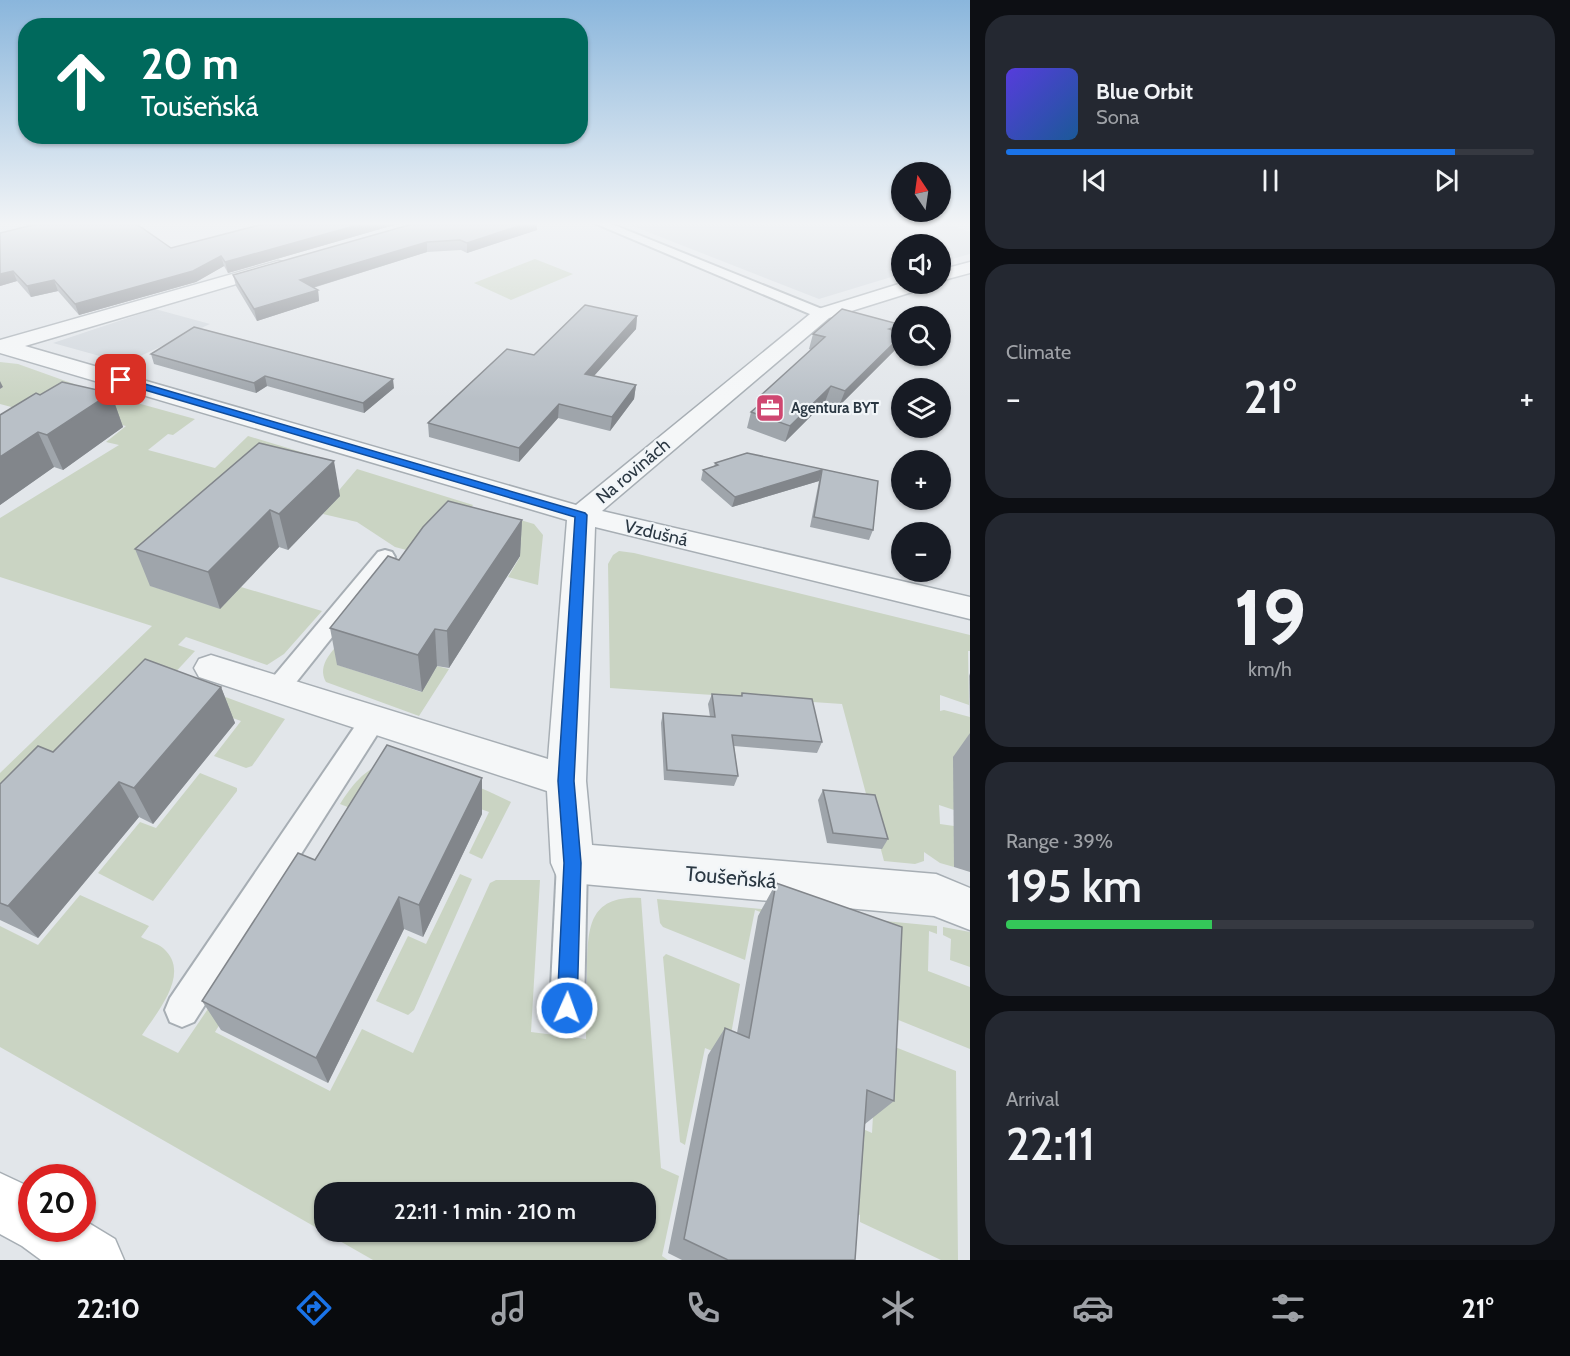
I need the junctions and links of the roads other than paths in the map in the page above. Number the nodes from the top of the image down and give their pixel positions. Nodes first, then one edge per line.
1 (225, 282) edge
2 (743, 282) edge
3 (891, 292) edge
4 (822, 314) junction
5 (0, 347) edge
6 (121, 380) junction
7 (88, 394) edge
8 (581, 515) junction
9 (385, 557) edge
10 (970, 608) edge
11 (211, 668) dead end
12 (277, 689) junction
13 (373, 720) junction
14 (566, 781) junction
15 (572, 863) junction
16 (970, 909) edge
17 (567, 1008) dead end
18 (182, 1010) dead end
19 (0, 1201) edge
20 (18, 1212) edge
21 (66, 1242) edge
22 (94, 1260) edge

1 - 5 street
2 - 4 lane
3 - 4 street, Na rovinách
4 - 8 street, Na rovinách
5 - 6 street, Vzdušná
6 - 7 street
6 - 8 street, Vzdušná
8 - 10 street, Vzdušná
8 - 14 street, Na rovinách
9 - 12 lane
11 - 12 street
12 - 13 street
13 - 14 street
13 - 18 lane
14 - 15 street
15 - 16 street, Toušeňská
15 - 17 lane
19 - 20 main road
21 - 22 main road

